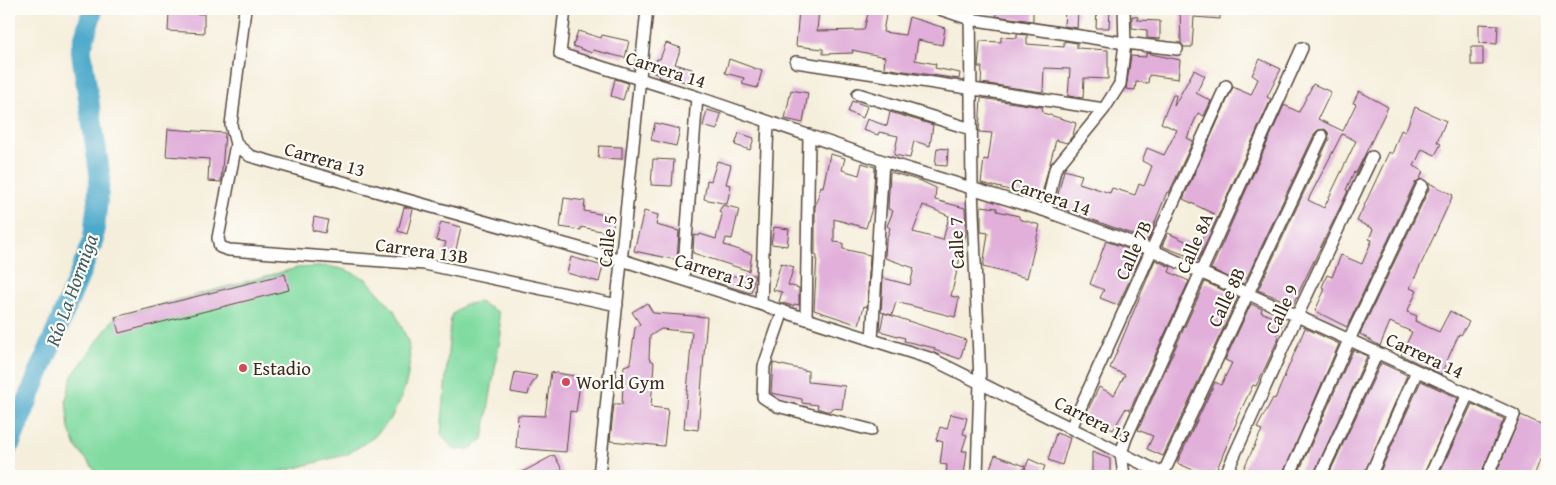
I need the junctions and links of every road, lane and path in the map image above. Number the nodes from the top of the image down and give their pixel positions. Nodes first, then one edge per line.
1 (245, 9) edge
2 (565, 9) edge
3 (647, 9) edge
4 (940, 9) edge
5 (1124, 9) edge
6 (970, 14) edge
7 (1125, 43) junction
8 (1302, 48) dead end
9 (1177, 49) dead end
10 (796, 62) dead end
11 (641, 79) junction
12 (1226, 86) dead end
13 (971, 90) junction
14 (858, 94) dead end
15 (697, 96) junction
16 (1104, 109) junction
17 (768, 122) junction
18 (971, 129) junction
19 (809, 135) junction
20 (1322, 136) dead end
21 (236, 144) junction
22 (1372, 157) dead end
23 (883, 160) junction
24 (1422, 186) dead end
25 (972, 188) junction
26 (1046, 211) junction
27 (1152, 250) junction
28 (622, 260) junction
29 (1201, 272) junction
30 (683, 279) junction
31 (1247, 293) junction
32 (761, 304) junction
33 (618, 305) junction
34 (783, 311) junction
35 (1297, 316) junction
36 (806, 319) junction
37 (872, 340) junction
38 (1349, 340) junction
39 (1377, 353) junction
40 (1417, 371) junction
41 (980, 382) junction
42 (1468, 394) junction
43 (1071, 428) junction
44 (871, 430) dead end
45 (1121, 453) junction
46 (1165, 475) edge
47 (600, 476) edge
48 (977, 476) edge
49 (1124, 476) edge
50 (1225, 476) edge
51 (1289, 476) edge
52 (1320, 476) edge
53 (1370, 476) edge
54 (1430, 476) edge
55 (1487, 476) edge

1 - 21 street
2 - 11 street, Carrera 14
3 - 11 street, Calle 5
4 - 6 street
5 - 7 street
6 - 7 street
6 - 13 street, Calle 7
7 - 9 street
7 - 16 street
8 - 29 street, Calle 8A
10 - 13 street
11 - 15 street, Carrera 14
11 - 28 street, Calle 5
12 - 27 street, Calle 7B
13 - 16 street
13 - 18 street, Calle 7
14 - 18 street
15 - 17 street, Carrera 14
15 - 30 street
16 - 26 street
17 - 19 street, Carrera 14
17 - 32 street
18 - 25 street, Calle 7
19 - 23 street, Carrera 14
19 - 36 street
20 - 31 street, Calle 8B
21 - 28 street, Carrera 13
21 - 33 street, Carrera 13B
22 - 35 street, Calle 9
23 - 25 street, Carrera 14
23 - 37 street
24 - 38 street
25 - 26 street, Carrera 14
25 - 41 street, Calle 7
26 - 27 street, Carrera 14
27 - 29 street, Carrera 14
27 - 43 street, Calle 7B
28 - 30 street, Carrera 13
28 - 33 street, Calle 5
29 - 31 street, Carrera 14
29 - 45 street, Calle 8A
30 - 32 street, Carrera 13
31 - 35 street, Carrera 14
31 - 46 street, Calle 8B
32 - 34 street, Carrera 13
33 - 47 street, Calle 5
34 - 36 street, Carrera 13
34 - 44 street
35 - 38 street, Carrera 14
35 - 50 street, Calle 9
36 - 37 street, Carrera 13
37 - 41 street, Carrera 13
38 - 39 street, Carrera 14
38 - 51 street
39 - 40 street, Carrera 14
39 - 52 street
40 - 42 street, Carrera 14
40 - 53 street
41 - 43 street, Carrera 13
41 - 48 street, Calle 7
42 - 54 street
42 - 55 street, Carrera 14
43 - 45 street, Carrera 13
45 - 46 street, Carrera 13
45 - 49 street

